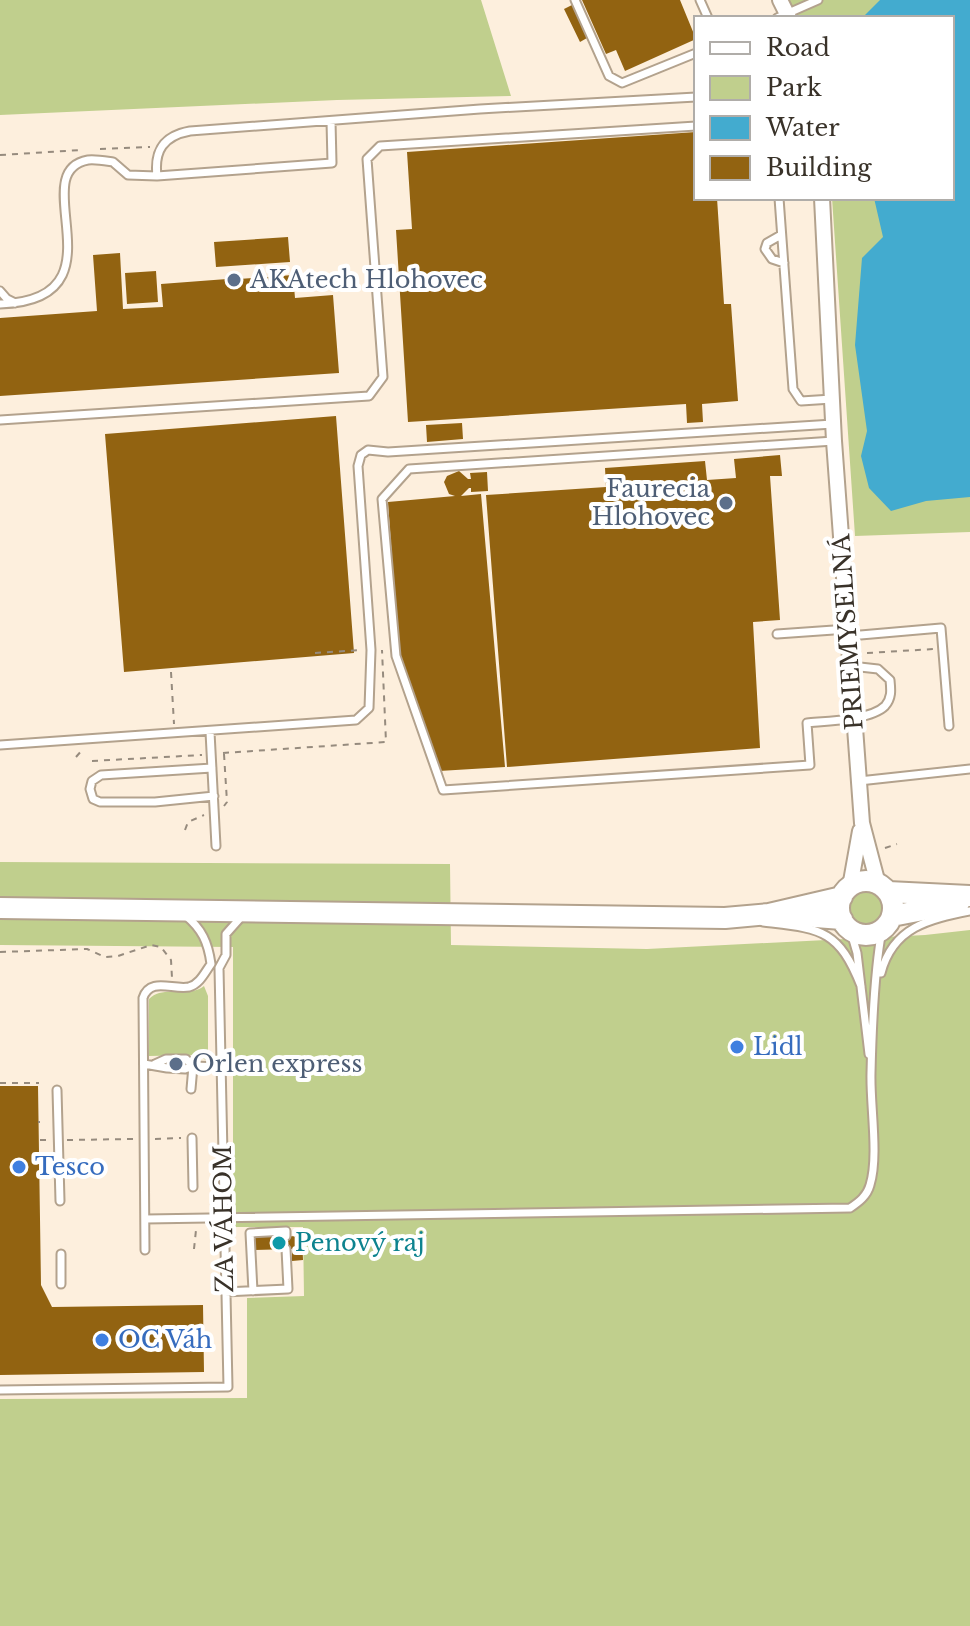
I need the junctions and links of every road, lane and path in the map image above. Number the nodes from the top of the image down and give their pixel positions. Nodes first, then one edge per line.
1 (575, 0) edge
2 (818, 0) edge
3 (783, 12) edge
4 (694, 54) edge
5 (694, 97) edge
6 (331, 121) junction
7 (694, 126) edge
8 (159, 148) junction
9 (0, 155) edge
10 (157, 176) junction
11 (779, 200) edge
12 (822, 200) edge
13 (781, 235) junction
14 (784, 263) junction
15 (0, 291) edge
16 (0, 304) edge
17 (17, 304) junction
18 (832, 399) junction
19 (0, 420) edge
20 (833, 424) junction
21 (834, 441) junction
22 (848, 632) junction
23 (777, 634) dead end
24 (943, 648) junction
25 (371, 650) junction
26 (315, 653) dead end
27 (867, 653) dead end
28 (851, 666) junction
29 (854, 718) junction
30 (949, 726) dead end
31 (210, 732) junction
32 (371, 743) junction
33 (0, 745) edge
34 (371, 749) dead end
35 (223, 753) dead end
36 (212, 768) junction
37 (970, 769) edge
38 (859, 781) junction
39 (214, 796) junction
40 (188, 822) dead end
41 (862, 823) junction
42 (185, 830) dead end
43 (897, 844) dead end
44 (216, 846) dead end
45 (884, 849) dead end
46 (883, 888) junction
47 (846, 892) junction
48 (970, 899) edge
49 (0, 908) edge
50 (180, 911) junction
51 (246, 911) junction
52 (970, 911) edge
53 (769, 914) junction
54 (725, 918) junction
55 (887, 923) junction
56 (846, 924) junction
57 (0, 952) edge
58 (211, 964) junction
59 (219, 968) junction
60 (172, 986) junction
61 (861, 986) junction
62 (876, 991) junction
63 (144, 1064) junction
64 (193, 1066) junction
65 (222, 1067) junction
66 (871, 1072) junction
67 (0, 1083) edge
68 (39, 1083) dead end
69 (191, 1089) dead end
70 (57, 1090) dead end
71 (192, 1138) joint
72 (145, 1139) junction
73 (40, 1140) dead end
74 (58, 1140) junction
75 (193, 1187) dead end
76 (60, 1201) dead end
77 (225, 1218) junction
78 (146, 1219) junction
79 (196, 1226) dead end
80 (286, 1236) dead end
81 (194, 1249) dead end
82 (286, 1249) dead end
83 (145, 1250) dead end
84 (61, 1254) dead end
85 (61, 1284) dead end
86 (253, 1291) junction
87 (225, 1292) junction
88 (0, 1390) edge

1 - 4 lane
2 - 3 lane
5 - 6 lane
6 - 8 lane
6 - 10 lane
7 - 19 lane
8 - 9 path
8 - 10 lane
10 - 17 lane
11 - 13 lane
12 - 18 street, PRIEMYSELNÁ
13 - 14 lane
13 - 14 lane
14 - 18 lane
15 - 17 lane
16 - 17 lane
18 - 20 street, PRIEMYSELNÁ
20 - 21 street, PRIEMYSELNÁ
20 - 25 lane
21 - 22 street, PRIEMYSELNÁ
21 - 29 lane
22 - 23 lane
22 - 24 lane
22 - 28 street, PRIEMYSELNÁ
24 - 27 path
24 - 30 lane
25 - 26 path
25 - 31 lane
25 - 32 path
28 - 29 street, PRIEMYSELNÁ
28 - 29 lane
29 - 38 street, PRIEMYSELNÁ
31 - 33 lane
31 - 36 lane
32 - 34 path
32 - 35 path
36 - 39 lane
36 - 39 lane
37 - 38 lane
38 - 41 street, PRIEMYSELNÁ
39 - 44 lane
40 - 42 path
41 - 46 street, PRIEMYSELNÁ
41 - 47 street, PRIEMYSELNÁ
43 - 45 path
46 - 47 main road
46 - 48 main road
46 - 55 main road
47 - 53 main road
47 - 56 main road
48 - 55 main road
49 - 50 main road
50 - 51 main road
50 - 58 lane
51 - 54 main road
51 - 59 lane, ZA VÁHOM
52 - 62 lane
53 - 54 main road
53 - 56 main road
54 - 61 lane
55 - 56 main road
55 - 62 lane
56 - 61 lane
57 - 60 path
58 - 59 lane
58 - 60 lane
59 - 65 lane, ZA VÁHOM
60 - 63 lane
61 - 66 lane
62 - 66 lane
63 - 64 lane
63 - 72 lane
64 - 65 lane
64 - 69 lane
65 - 77 lane, ZA VÁHOM
66 - 77 lane
67 - 68 path
70 - 74 lane
71 - 72 path
71 - 75 lane
72 - 74 path
72 - 78 lane
73 - 74 path
74 - 76 lane
77 - 78 lane
77 - 87 lane, ZA VÁHOM
78 - 83 lane
79 - 81 path
80 - 86 lane
82 - 86 lane
84 - 85 lane
86 - 87 lane
87 - 88 lane, ZA VÁHOM

